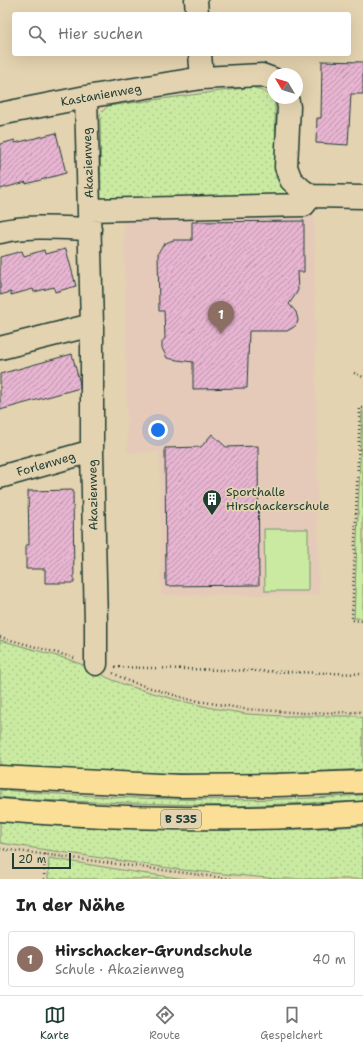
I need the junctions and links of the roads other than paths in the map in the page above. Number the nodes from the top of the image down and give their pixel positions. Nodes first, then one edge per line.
1 (196, 0) edge
2 (197, 12) edge
3 (200, 56) edge
4 (267, 77) edge
5 (202, 78) junction
6 (86, 97) junction
7 (288, 104) edge
8 (0, 114) edge
9 (311, 196) junction
10 (363, 197) edge
11 (90, 219) junction
12 (0, 232) edge
13 (92, 326) junction
14 (0, 348) edge
15 (92, 451) junction
16 (0, 477) edge
17 (102, 665) road end
18 (0, 777) edge
19 (363, 782) edge
20 (0, 810) edge
21 (363, 813) edge

1 - 2 street
3 - 5 street
4 - 5 street, Kastanienweg
5 - 6 street, Kastanienweg
6 - 8 street, Kastanienweg
6 - 11 street, Akazienweg
7 - 9 street
9 - 10 street
9 - 11 street
11 - 12 street
11 - 13 street, Akazienweg
13 - 14 street
13 - 15 street, Akazienweg
15 - 16 street, Forlenweg
15 - 17 street, Akazienweg
18 - 19 highway
20 - 21 highway, B 535

